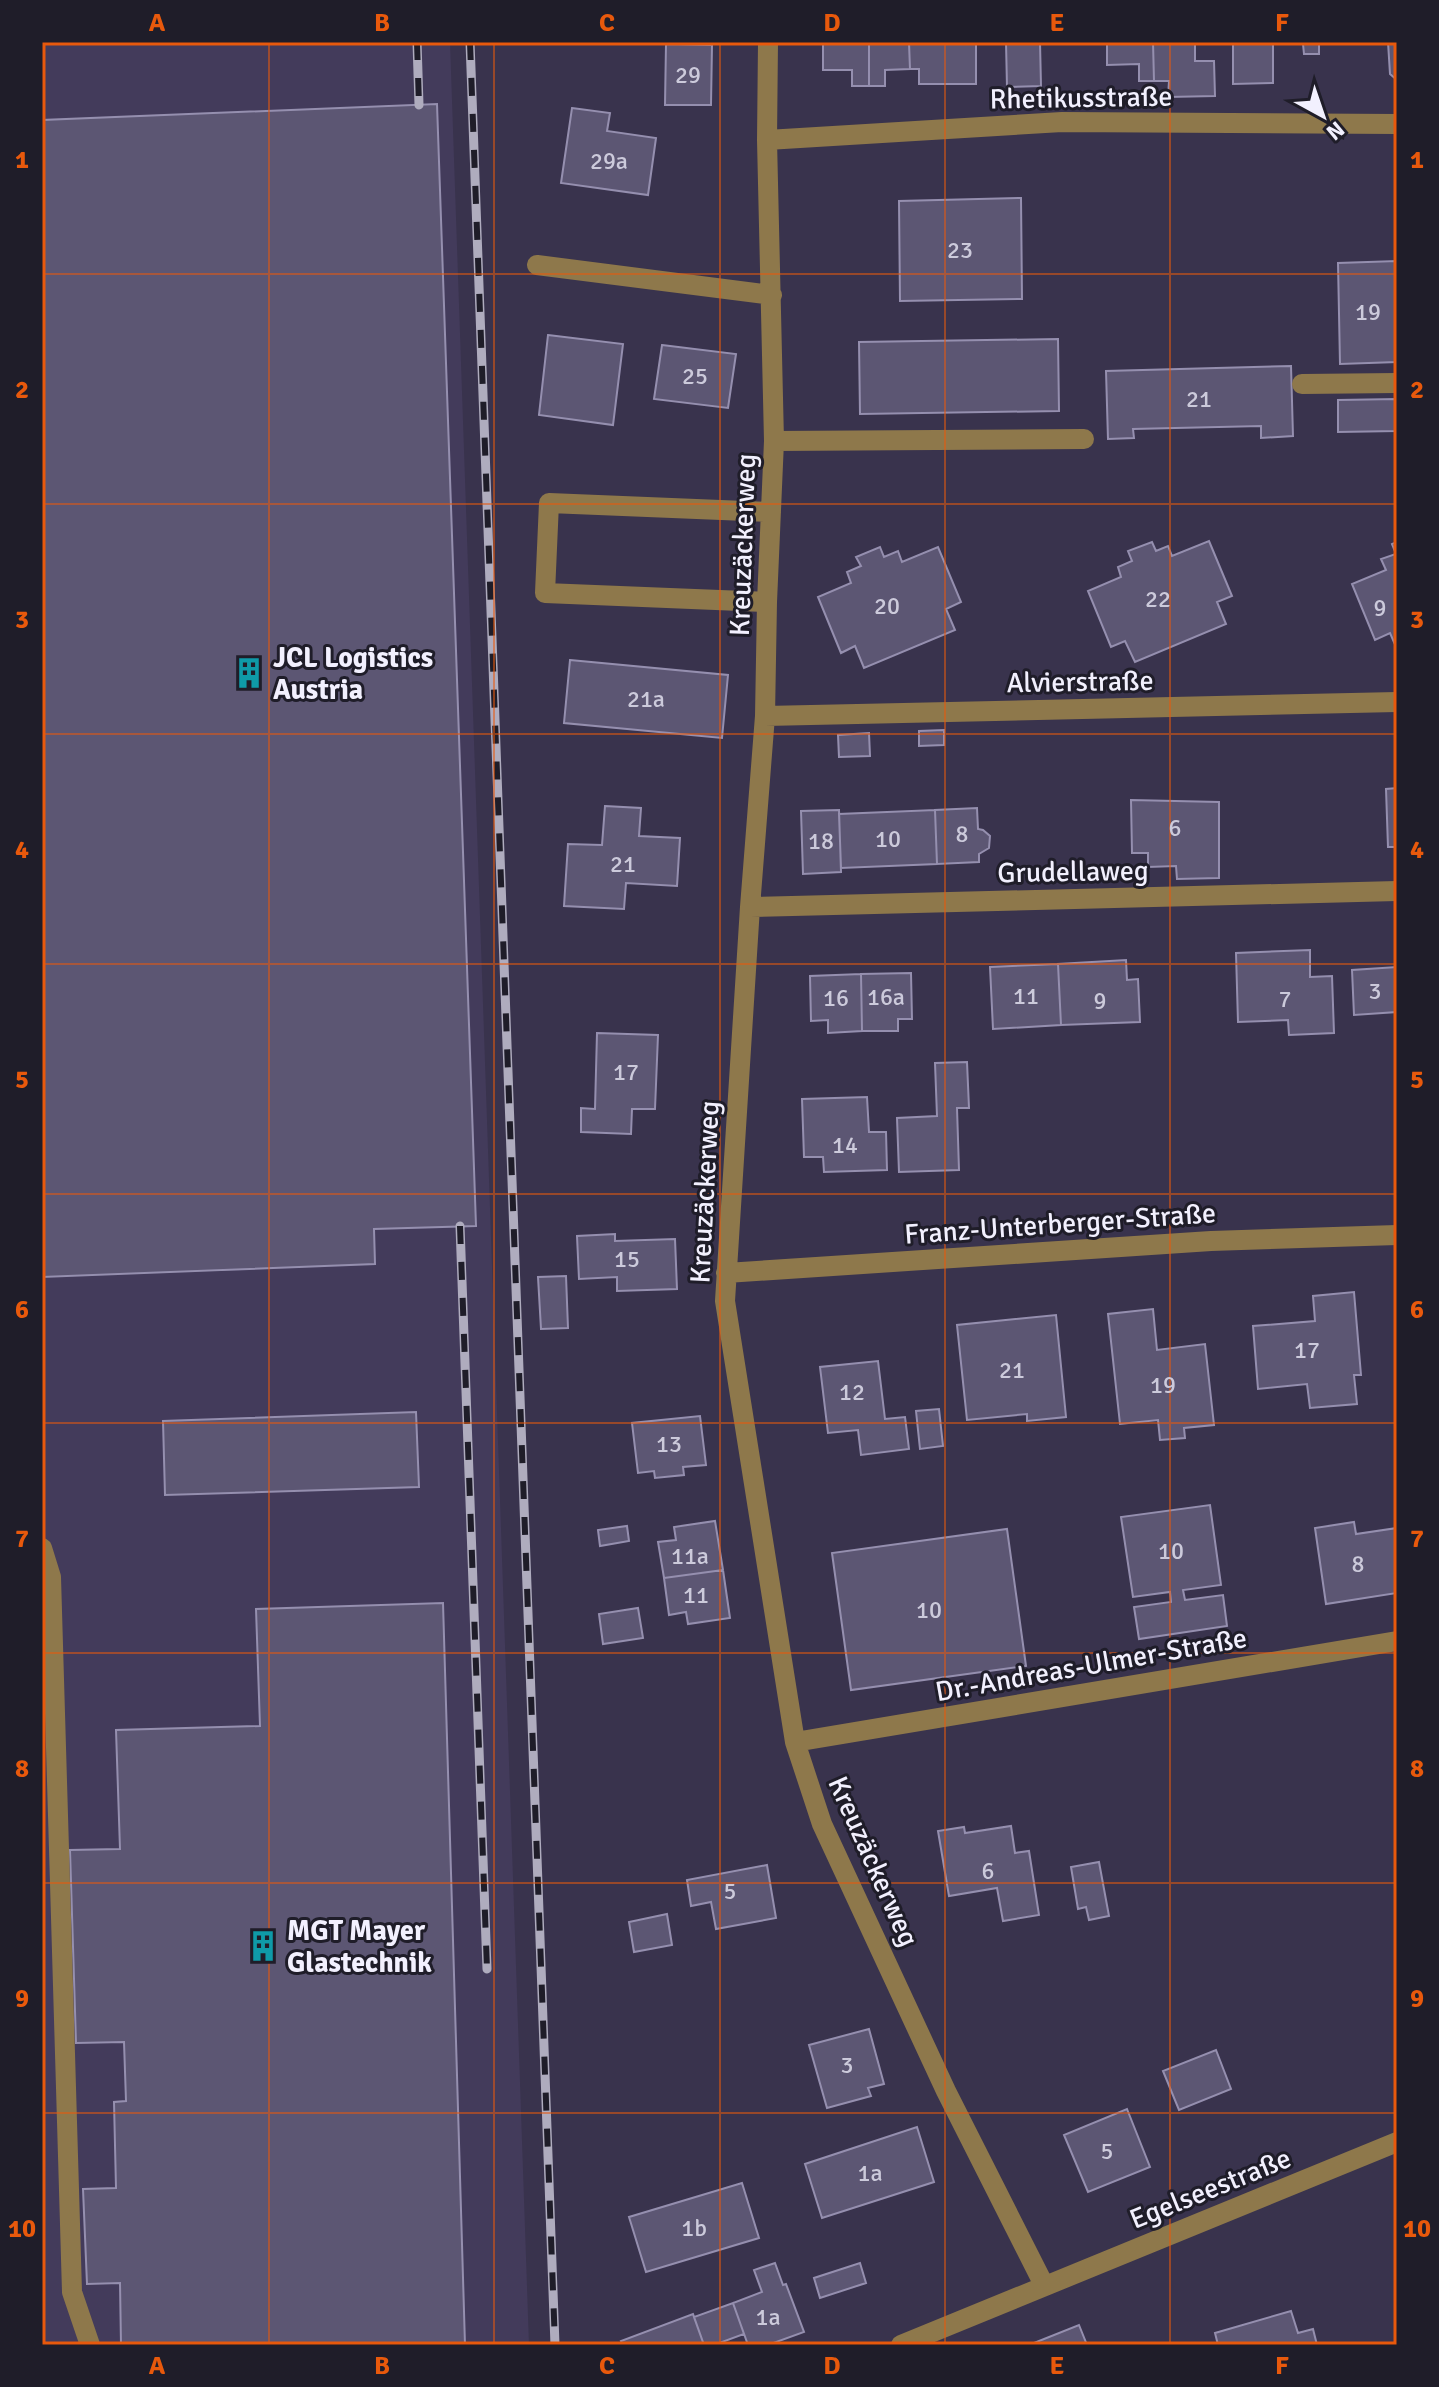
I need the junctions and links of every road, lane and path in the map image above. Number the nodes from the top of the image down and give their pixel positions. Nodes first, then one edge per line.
1 (768, 42) edge
2 (1397, 124) edge
3 (767, 140) junction
4 (537, 265) dead end
5 (772, 295) junction
6 (1397, 383) edge
7 (1302, 384) dead end
8 (1084, 439) dead end
9 (774, 441) junction
10 (771, 512) junction
11 (767, 602) junction
12 (1397, 702) edge
13 (765, 716) junction
14 (1397, 891) edge
15 (750, 907) junction
16 (1397, 1235) edge
17 (726, 1273) junction
18 (42, 1548) edge
19 (1397, 1641) edge
20 (795, 1742) junction
21 (1397, 2142) edge
22 (1044, 2285) junction
23 (90, 2345) edge
24 (901, 2345) edge

1 - 3 street, Kreuzäckerweg
2 - 3 street, Rhetikusstraße
3 - 5 street, Kreuzäckerweg
4 - 5 street
5 - 9 street, Kreuzäckerweg
6 - 7 street
8 - 9 street
9 - 10 street, Kreuzäckerweg
10 - 11 street, Kreuzäckerweg
10 - 11 street
11 - 13 street, Kreuzäckerweg
12 - 13 street, Alvierstraße
13 - 15 street, Kreuzäckerweg
14 - 15 street, Grudellaweg
15 - 17 street, Kreuzäckerweg
16 - 17 street, Franz-Unterberger-Straße
17 - 20 street, Kreuzäckerweg
18 - 23 street
19 - 20 street, Dr.-Andreas-Ulmer-Straße
20 - 22 street, Kreuzäckerweg
21 - 22 street, Egelseestraße
22 - 24 street, Egelseestraße

